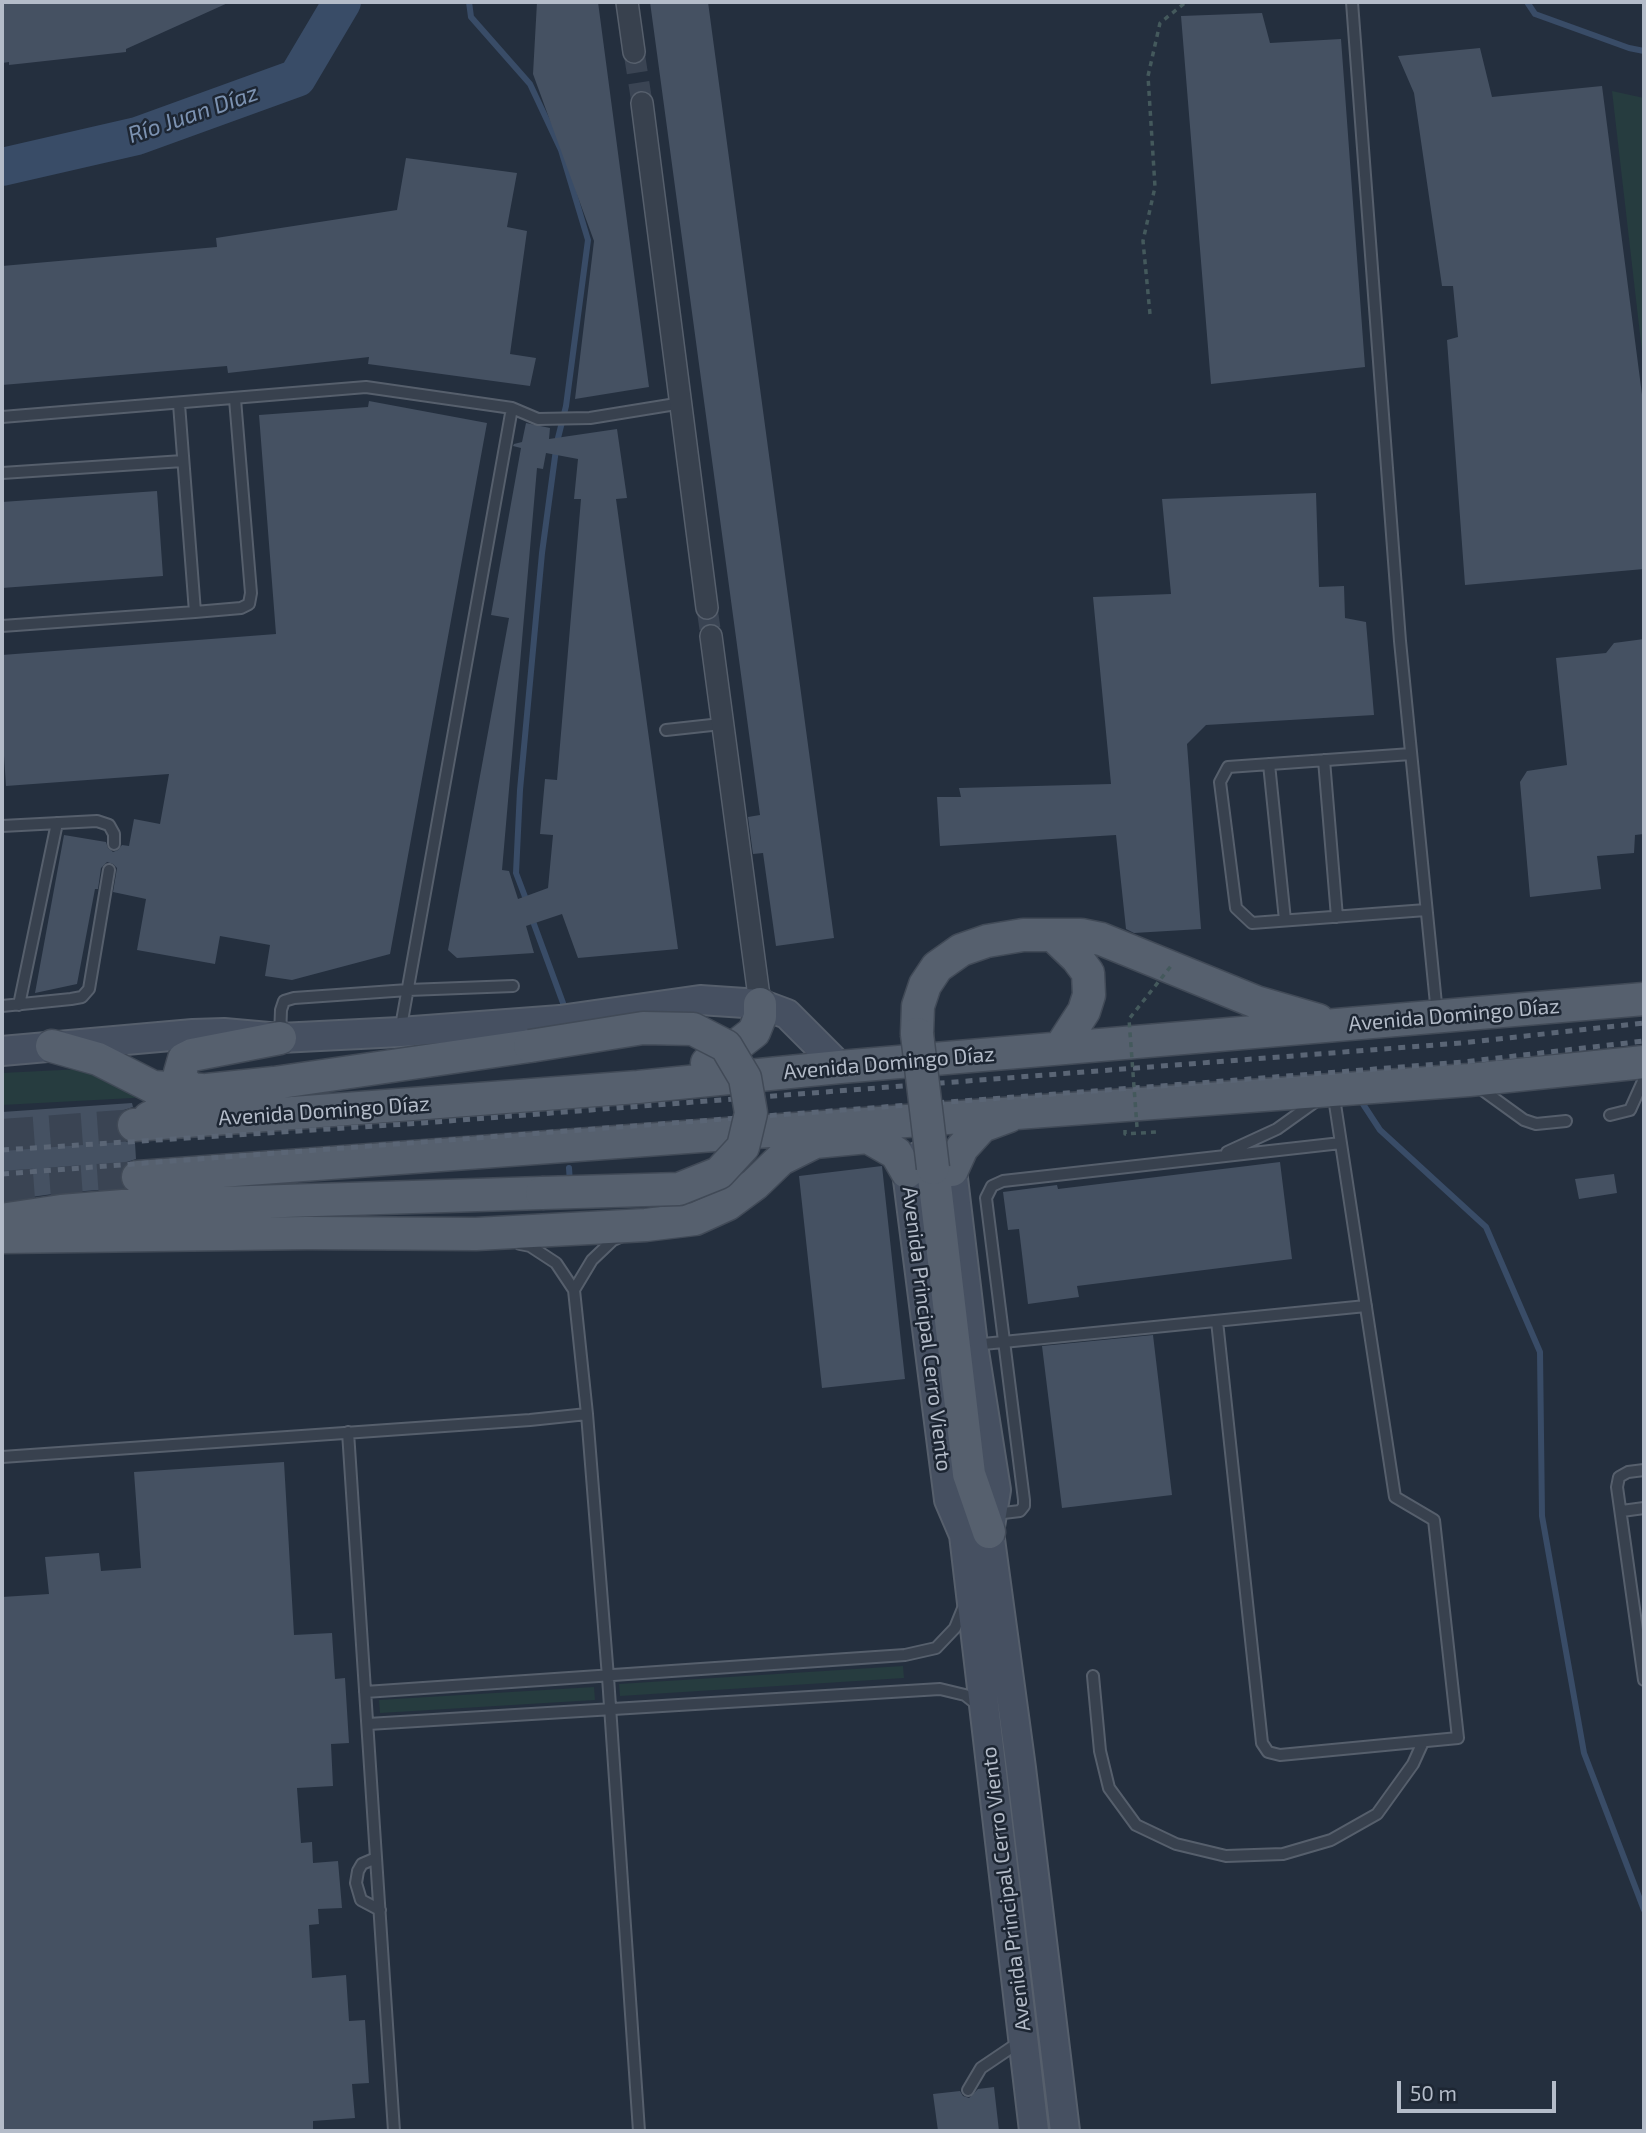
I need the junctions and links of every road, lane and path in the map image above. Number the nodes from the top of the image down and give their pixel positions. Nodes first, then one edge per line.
1 (627, 2) edge
2 (1186, 2) edge
3 (1352, 2) edge
4 (634, 52) tunnel mouth
5 (642, 103) tunnel mouth
6 (1150, 314) dead end
7 (235, 399) junction
8 (682, 403) junction
9 (178, 404) junction
10 (512, 408) junction
11 (2, 417) edge
12 (183, 461) junction
13 (2, 473) edge
14 (707, 608) tunnel mouth
15 (195, 612) junction
16 (2, 626) edge
17 (711, 636) tunnel mouth
18 (721, 724) junction
19 (666, 730) dead end
20 (1411, 754) junction
21 (1324, 760) junction
22 (1269, 764) junction
23 (57, 823) junction
24 (2, 826) edge
25 (114, 844) dead end
26 (110, 870) dead end
27 (1426, 910) junction
28 (1337, 917) junction
29 (1285, 920) junction
30 (1054, 936) junction
31 (1171, 966) dead end
32 (513, 986) dead end
33 (408, 990) junction
34 (1644, 999) edge
35 (760, 1004) junction
36 (19, 1005) junction
37 (2, 1006) edge
38 (1437, 1016) junction
39 (1336, 1025) junction
40 (400, 1032) junction
41 (280, 1038) junction
42 (52, 1046) junction
43 (1060, 1048) junction
44 (2, 1051) edge
45 (1644, 1062) edge
46 (839, 1067) junction
47 (1644, 1079) edge
48 (1469, 1080) junction
49 (638, 1087) junction
50 (1332, 1088) junction
51 (211, 1089) junction
52 (355, 1108) junction
53 (1024, 1111) junction
54 (1610, 1115) dead end
55 (1566, 1121) dead end
56 (982, 1126) junction
57 (1136, 1127) dead end
58 (868, 1137) junction
59 (1341, 1143) junction
60 (1214, 1157) junction
61 (931, 1170) junction
62 (138, 1177) tunnel mouth
63 (2, 1220) edge
64 (646, 1225) junction
65 (476, 1234) junction
66 (2, 1237) edge
67 (574, 1290) junction
68 (1366, 1306) junction
69 (1217, 1321) junction
70 (1004, 1342) junction
71 (973, 1345) junction
72 (587, 1414) junction
73 (348, 1432) junction
74 (2, 1457) edge
75 (1644, 1471) edge
76 (1644, 1508) edge
77 (1622, 1511) junction
78 (982, 1527) junction
79 (970, 1594) junction
80 (1093, 1676) dead end
81 (608, 1677) junction
82 (1644, 1680) edge
83 (365, 1692) junction
84 (610, 1709) junction
85 (985, 1711) junction
86 (368, 1724) junction
87 (1423, 1742) junction
88 (376, 1858) junction
89 (380, 1910) junction
90 (1024, 2040) junction
91 (968, 2090) dead end
92 (394, 2131) edge
93 (639, 2131) edge
94 (1034, 2131) edge
95 (1065, 2131) edge

1 - 4 street
2 - 6 path
3 - 20 lane
5 - 8 street
7 - 9 lane
7 - 10 lane
7 - 15 lane
8 - 10 lane
8 - 14 street
9 - 11 lane
9 - 12 lane
10 - 33 lane
12 - 13 lane
12 - 15 lane
15 - 16 lane
17 - 18 street
18 - 19 lane
18 - 35 street
20 - 21 lane
20 - 27 lane
21 - 22 lane
21 - 28 lane
22 - 29 lane
22 - 29 lane
23 - 24 lane
23 - 25 lane
23 - 36 lane
26 - 36 lane
27 - 28 lane
27 - 38 lane
28 - 29 lane
30 - 39 main road
30 - 43 main road
30 - 61 main road, bridge
31 - 57 path, bridge
32 - 33 lane
33 - 40 lane
33 - 41 lane
34 - 38 main road, Avenida Domingo Díaz
35 - 40 street
35 - 46 street
35 - 49 main road
36 - 37 lane
38 - 39 main road, Avenida Domingo Díaz
39 - 43 main road, Avenida Domingo Díaz
40 - 41 street
41 - 42 street
41 - 51 main road
42 - 44 street
42 - 51 main road
43 - 46 main road, Avenida Domingo Díaz
45 - 48 main road
46 - 49 main road, Avenida Domingo Díaz
47 - 54 lane
48 - 50 main road
48 - 55 lane
49 - 52 main road, Avenida Domingo Díaz
50 - 53 main road
50 - 59 lane
50 - 60 lane
51 - 52 main road
51 - 52 main road, Avenida Domingo Díaz
51 - 63 main road, bridge
53 - 56 main road
53 - 62 main road
56 - 58 main road
56 - 61 main road
58 - 61 main road
58 - 64 main road
59 - 60 lane
59 - 68 lane
60 - 70 lane
61 - 71 street, Avenida Principal Cerro Viento
61 - 78 main road
61 - 78 street, Avenida Principal Cerro Viento
64 - 65 main road
64 - 67 lane
65 - 66 main road
65 - 67 lane
67 - 72 lane
68 - 69 lane
68 - 87 lane
69 - 70 lane
69 - 87 lane
70 - 71 lane
70 - 78 lane
71 - 78 street, Avenida Principal Cerro Viento
72 - 73 lane
72 - 81 lane
73 - 74 lane
73 - 83 lane
75 - 77 lane
76 - 77 lane
77 - 82 lane
78 - 79 street, Avenida Principal Cerro Viento
78 - 95 street, Avenida Principal Cerro Viento
79 - 81 lane
79 - 85 street, Avenida Principal Cerro Viento
80 - 87 lane
81 - 83 lane
81 - 84 lane
83 - 86 lane
84 - 85 lane
84 - 86 lane
84 - 93 lane
85 - 90 street, Avenida Principal Cerro Viento
86 - 88 lane
88 - 89 lane
88 - 89 lane
89 - 92 lane
90 - 91 lane
90 - 94 street, Avenida Principal Cerro Viento

